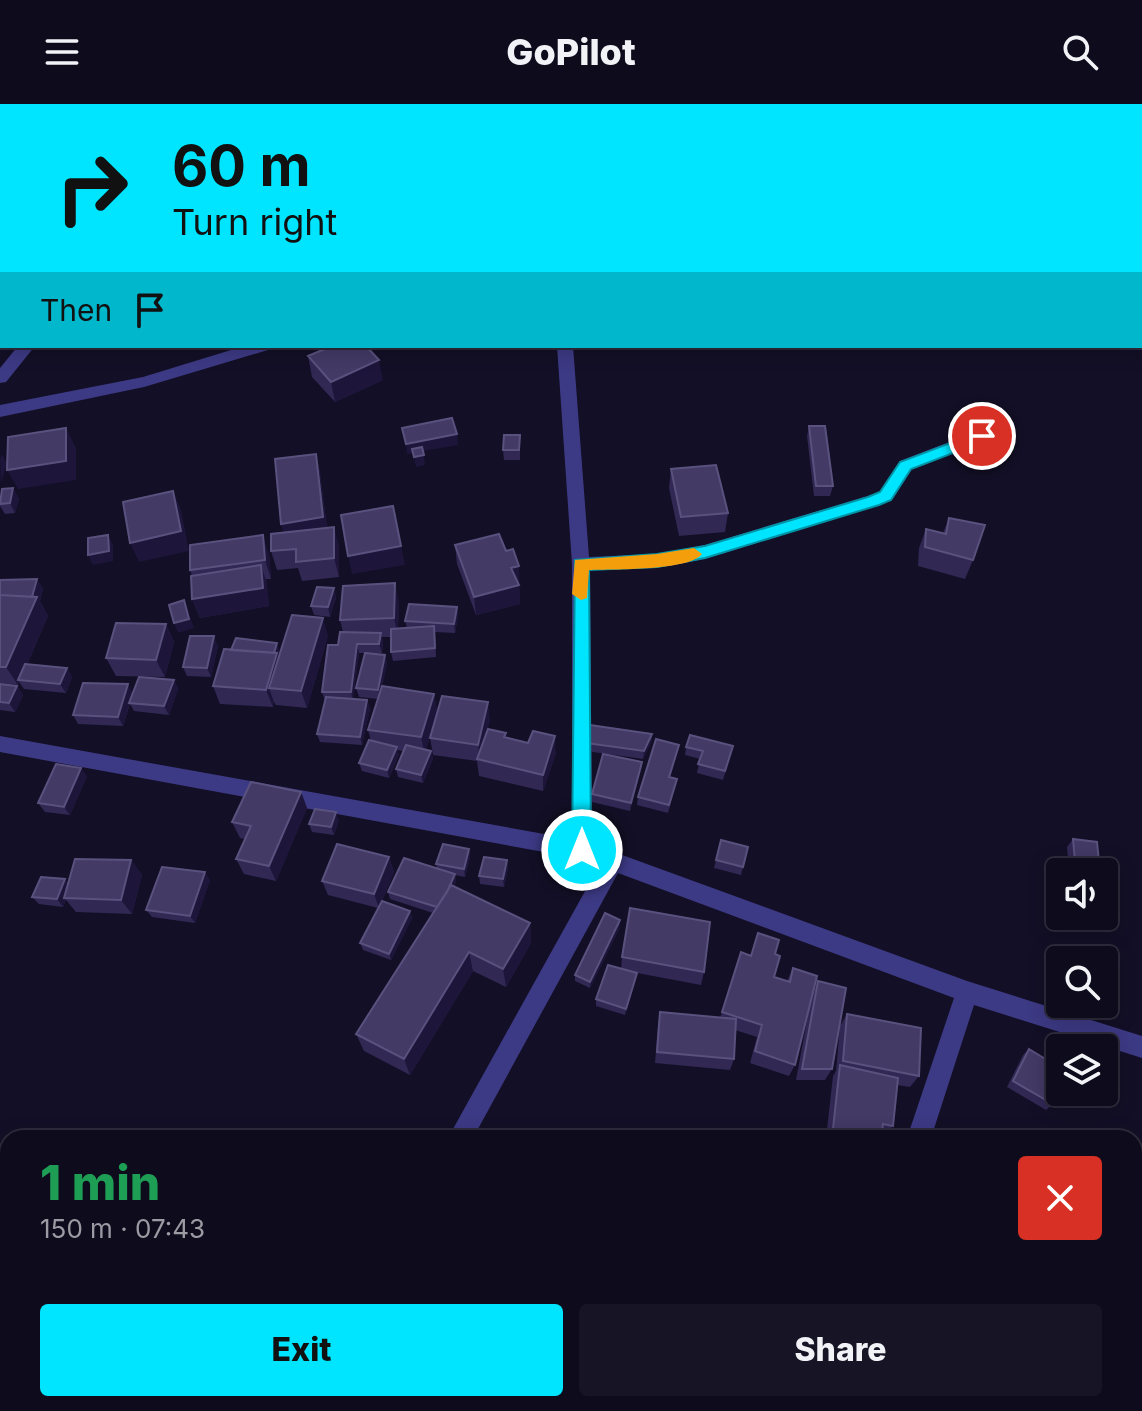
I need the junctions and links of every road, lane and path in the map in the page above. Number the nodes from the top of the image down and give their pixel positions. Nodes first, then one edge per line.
1 (25, 348) edge
2 (255, 348) edge
3 (565, 348) edge
4 (0, 378) edge
5 (0, 411) edge
6 (1007, 426) dead end
7 (581, 564) junction
8 (0, 744) edge
9 (582, 850) junction
10 (613, 861) junction
11 (967, 992) junction
12 (1142, 1047) edge
13 (464, 1130) edge
14 (922, 1130) edge

1 - 4 street
2 - 5 street
3 - 7 street
6 - 7 street
7 - 9 street
8 - 9 street
9 - 10 street
10 - 11 street
10 - 13 street
11 - 12 street
11 - 14 street

